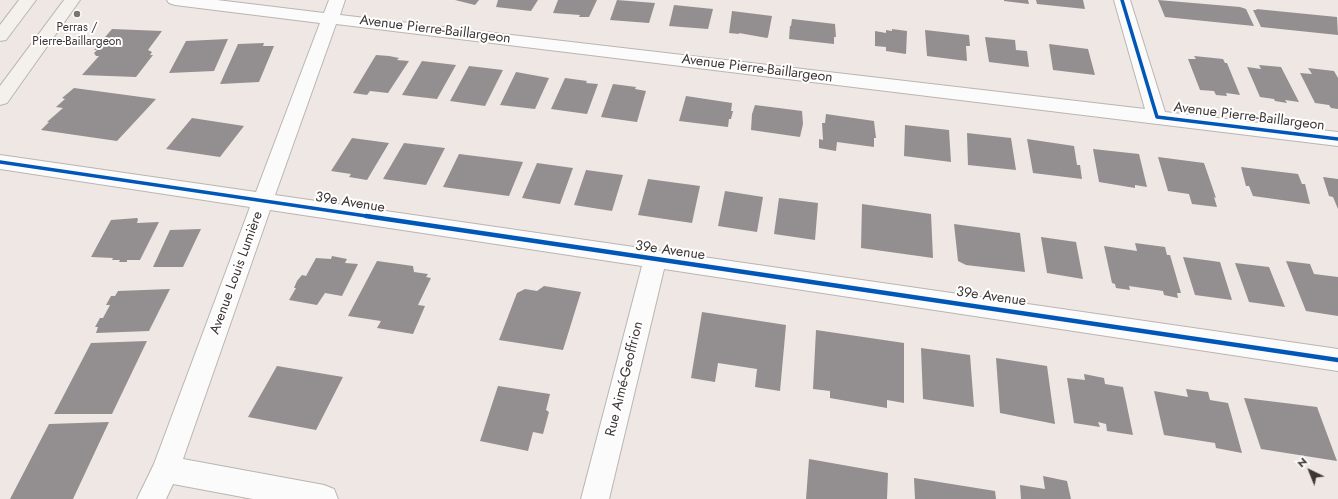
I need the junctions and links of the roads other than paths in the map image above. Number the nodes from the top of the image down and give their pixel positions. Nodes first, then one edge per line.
1 (28, 0) edge
2 (72, 0) edge
3 (175, 0) edge
4 (1122, 0) edge
5 (334, 9) edge
6 (0, 36) edge
7 (0, 99) edge
8 (1157, 117) junction
9 (1338, 139) edge
10 (0, 162) edge
11 (263, 201) junction
12 (655, 260) junction
13 (1338, 360) edge
14 (166, 469) junction
15 (150, 499) edge
16 (324, 499) edge
17 (596, 499) edge

1 - 6 main road
2 - 7 main road
3 - 5 street, Avenue Pierre-Baillargeon
4 - 8 street
5 - 8 street, Avenue Pierre-Baillargeon
5 - 11 street, Avenue Louis Lumière
8 - 9 street, Avenue Pierre-Baillargeon
10 - 11 street, 39e Avenue
11 - 12 street, 39e Avenue
11 - 14 street, Avenue Louis Lumière
12 - 13 street, 39e Avenue
12 - 17 street, Rue Aimé-Geoffrion
14 - 15 street, Avenue Louis Lumière
14 - 16 street

